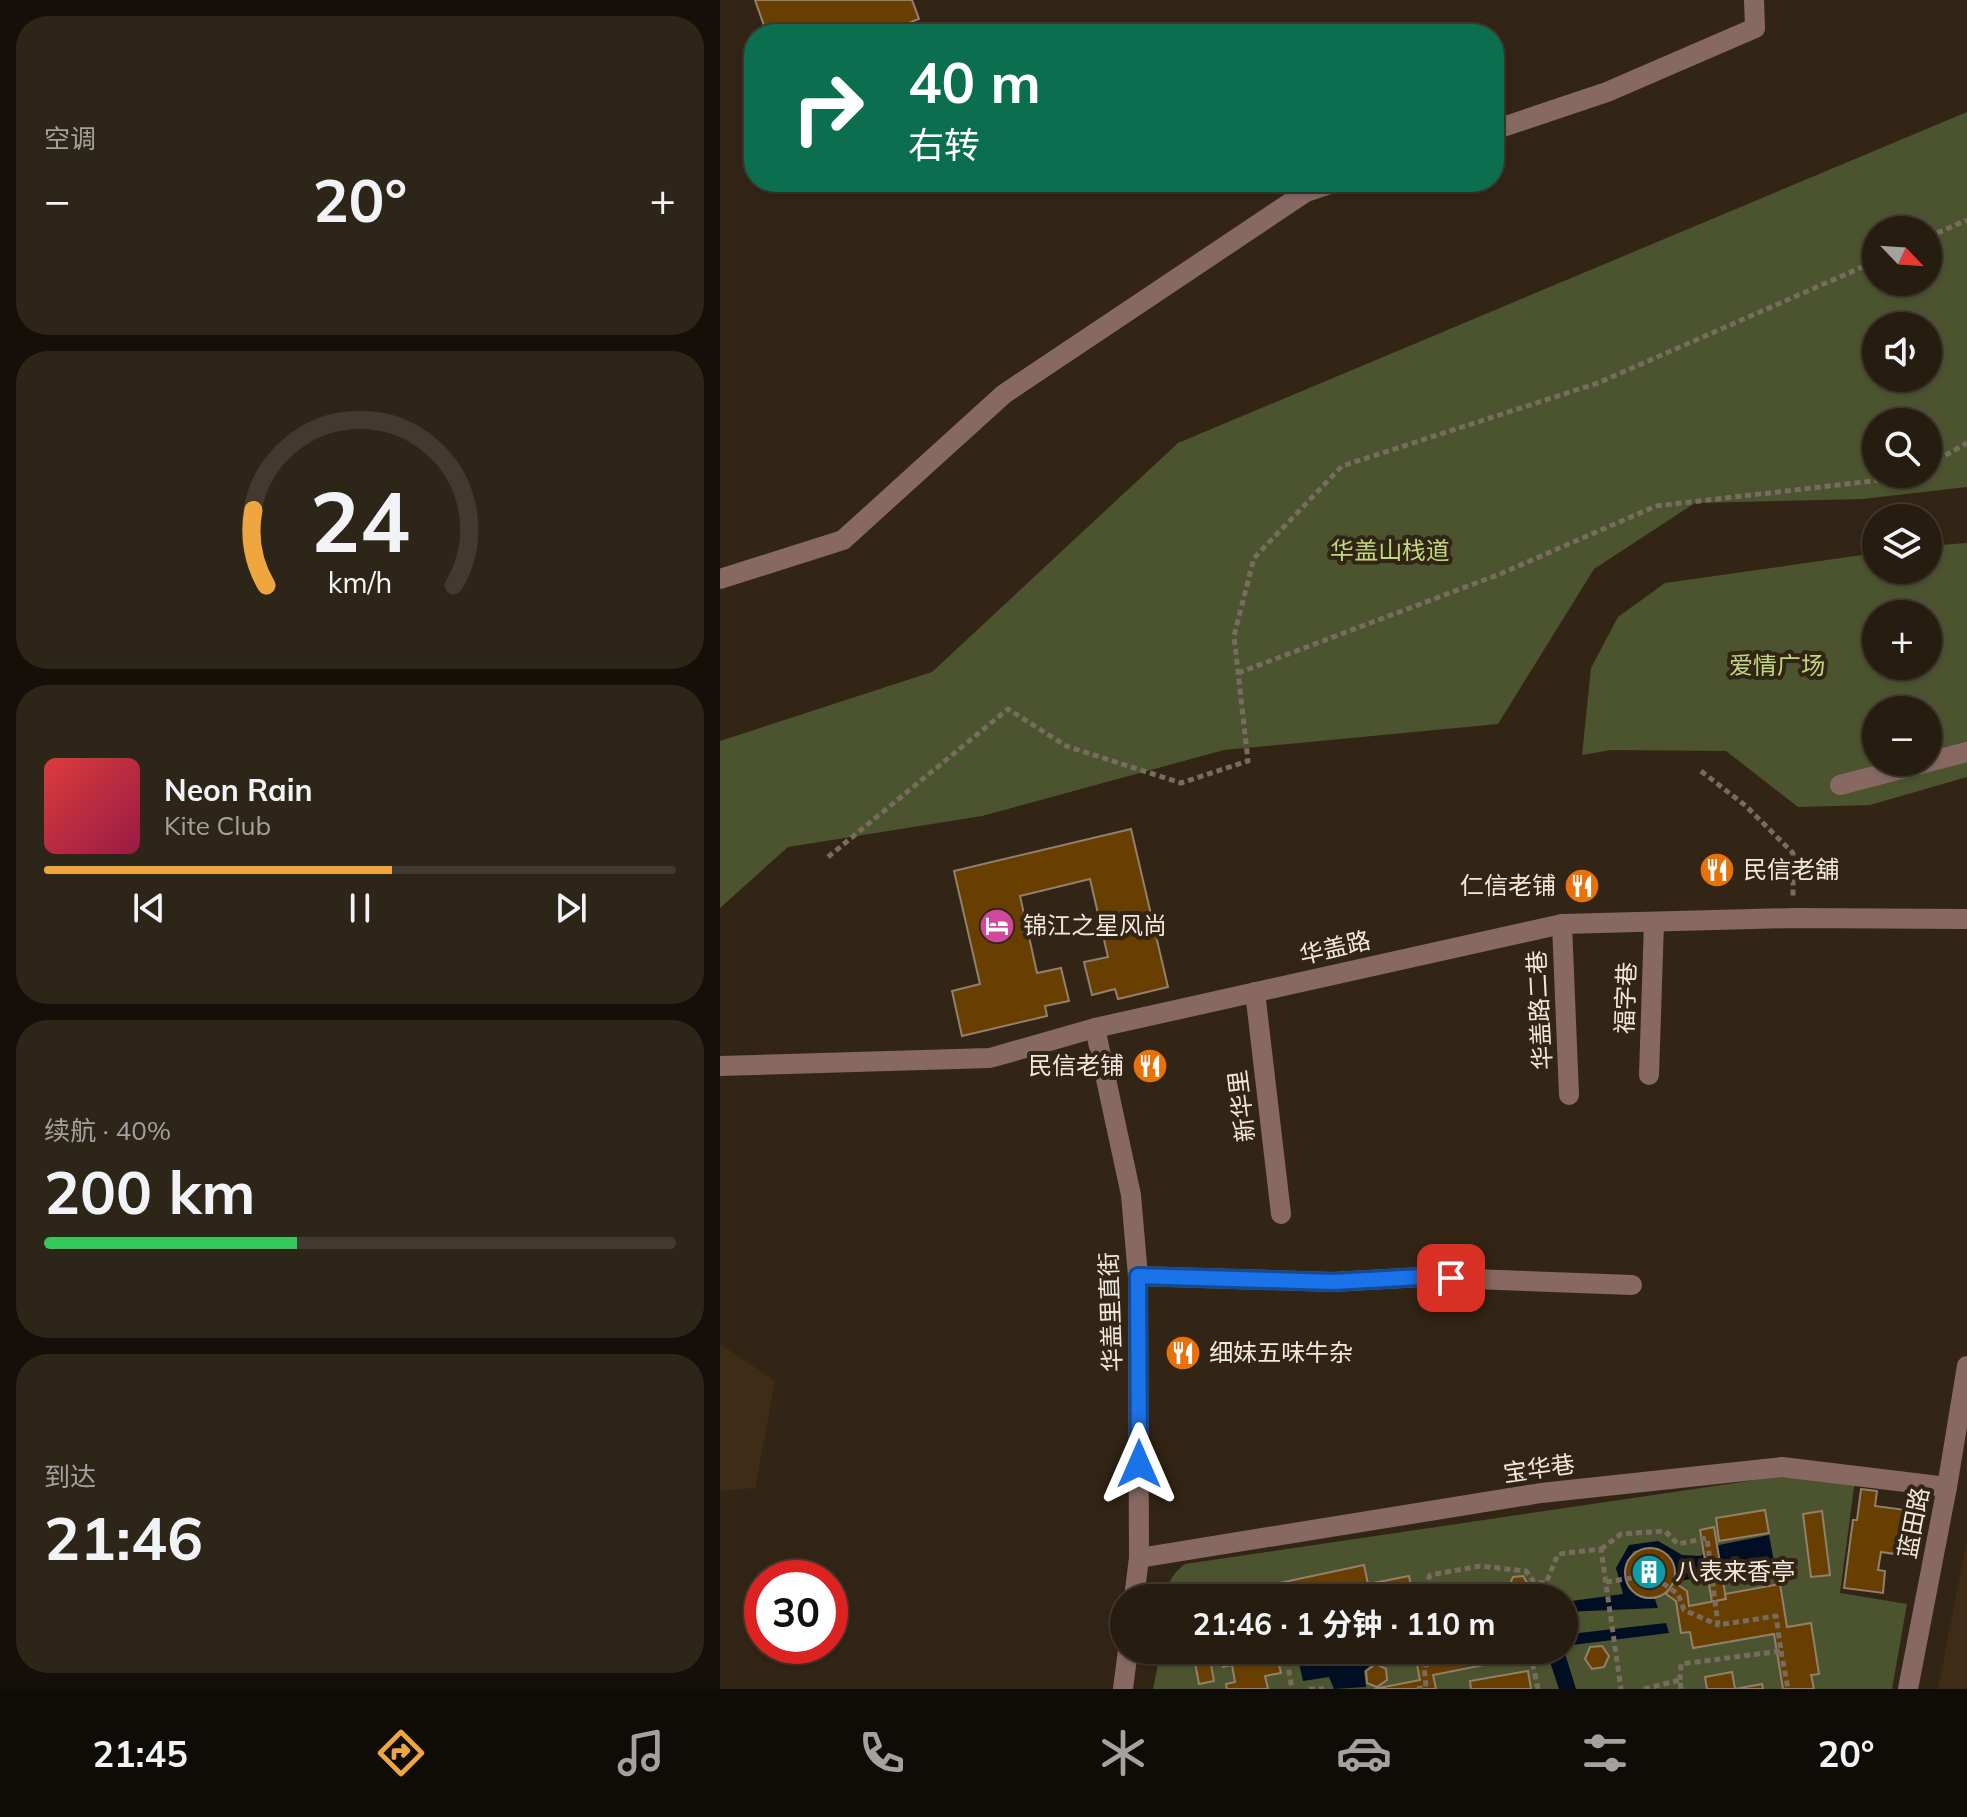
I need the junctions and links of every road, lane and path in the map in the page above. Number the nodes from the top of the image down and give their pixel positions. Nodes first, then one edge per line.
1 (1754, 0) edge
2 (1504, 127) edge
3 (1306, 192) edge
4 (1967, 220) edge
5 (1942, 231) edge
6 (1862, 267) edge
7 (1967, 443) edge
8 (1942, 457) edge
9 (1862, 482) edge
10 (720, 579) edge
11 (1238, 673) junction
12 (1967, 752) edge
13 (1701, 771) dead end
14 (1840, 785) dead end
15 (828, 857) dead end
16 (1794, 918) junction
17 (1967, 919) edge
18 (1654, 922) junction
19 (1562, 924) junction
20 (1255, 992) junction
21 (1095, 1028) junction
22 (720, 1066) edge
23 (1649, 1075) dead end
24 (1569, 1095) dead end
25 (1281, 1214) dead end
26 (1138, 1276) junction
27 (1632, 1285) dead end
28 (1967, 1366) edge
29 (1947, 1487) junction
30 (1601, 1549) junction
31 (1139, 1558) junction
32 (1606, 1582) junction
33 (1136, 1584) edge
34 (1426, 1584) edge
35 (1718, 1625) junction
36 (1781, 1651) junction
37 (1126, 1664) edge
38 (1288, 1664) edge
39 (1424, 1665) joint
40 (1680, 1680) junction
41 (1123, 1689) edge
42 (1292, 1689) edge
43 (1309, 1689) edge
44 (1324, 1689) edge
45 (1417, 1689) edge
46 (1538, 1689) edge
47 (1621, 1689) edge
48 (1644, 1689) edge
49 (1681, 1689) edge
50 (1788, 1689) edge
51 (1908, 1689) edge

1 - 2 street
3 - 10 street
4 - 5 path
6 - 11 path
7 - 8 path
9 - 11 path
11 - 15 path
12 - 14 street
13 - 16 path
16 - 17 street, 华盖路
16 - 18 street, 华盖路
18 - 19 street, 华盖路
18 - 23 street, 福字巷
19 - 20 street, 华盖路
19 - 24 street, 华盖路二巷
20 - 21 street, 华盖路
20 - 25 street, 新华里
21 - 22 street, 华盖路
21 - 26 street, 华盖里直街
26 - 27 street
26 - 31 street, 华盖里直街
28 - 29 street, 蓝田路
29 - 31 street, 宝华巷
29 - 51 street, 蓝田路
30 - 32 path
30 - 34 path
30 - 35 path
31 - 33 street, 华盖里直街
32 - 35 path
32 - 47 path
35 - 36 path
36 - 40 path
36 - 50 path
37 - 41 street
38 - 42 path
39 - 45 path
39 - 46 path
40 - 48 path
40 - 49 path
43 - 44 path

